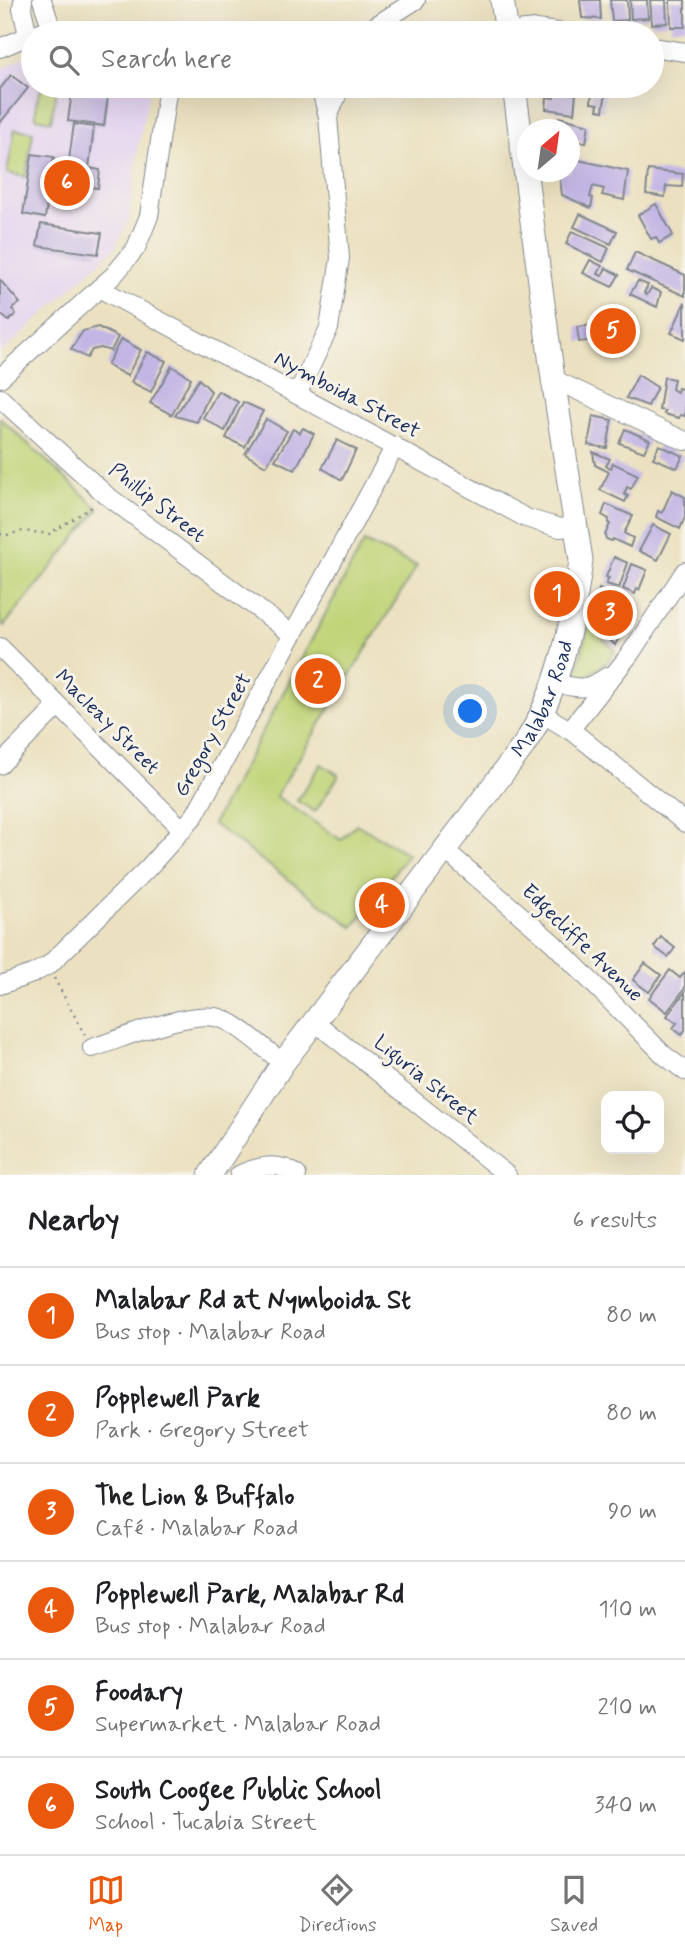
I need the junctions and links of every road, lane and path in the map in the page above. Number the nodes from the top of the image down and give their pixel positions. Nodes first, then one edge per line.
1 (23, 0) edge
2 (43, 0) edge
3 (416, 0) edge
4 (502, 0) edge
5 (30, 21) edge
6 (39, 21) edge
7 (386, 21) edge
8 (505, 21) edge
9 (21, 39) edge
10 (0, 48) edge
11 (664, 49) edge
12 (685, 52) edge
13 (166, 98) edge
14 (323, 98) edge
15 (336, 98) edge
16 (516, 98) edge
17 (328, 117) junction
18 (99, 288) junction
19 (0, 378) edge
20 (553, 379) junction
21 (297, 395) junction
22 (0, 398) edge
23 (685, 441) edge
24 (395, 446) junction
25 (105, 494) junction
26 (576, 526) junction
27 (0, 534) edge
28 (685, 571) edge
29 (293, 635) junction
30 (0, 647) edge
31 (614, 672) junction
32 (555, 683) junction
33 (58, 706) junction
34 (543, 714) junction
35 (570, 730) junction
36 (0, 765) edge
37 (685, 823) edge
38 (183, 830) junction
39 (445, 850) junction
40 (57, 984) dead end
41 (0, 985) edge
42 (316, 1022) junction
43 (82, 1029) dead end
44 (92, 1048) dead end
45 (283, 1063) junction
46 (685, 1071) edge
47 (210, 1175) edge
48 (239, 1175) edge
49 (297, 1175) edge
50 (507, 1175) edge

1 - 5 street
2 - 6 street
3 - 7 street
4 - 8 main road
9 - 10 street
11 - 12 street
13 - 18 street
14 - 17 street
15 - 17 street
16 - 20 main road, Malabar Road
17 - 21 street
18 - 19 street
18 - 21 street, Nymboida Street
20 - 23 street
20 - 26 main road, Malabar Road
21 - 24 street, Nymboida Street
22 - 25 street, Phillip Street
24 - 26 street, Nymboida Street
24 - 29 street, Gregory Street
25 - 27 path
25 - 29 street, Phillip Street
26 - 32 main road, Malabar Road
28 - 31 street
29 - 38 street, Gregory Street
30 - 33 street, Macleay Street
31 - 32 street
31 - 35 street
32 - 34 main road, Malabar Road
33 - 36 street
33 - 38 street, Macleay Street
34 - 35 street
34 - 39 main road, Malabar Road
35 - 37 street
38 - 41 street, Gregory Street
39 - 42 main road, Malabar Road
39 - 46 street, Edgecliffe Avenue
40 - 43 path
42 - 45 main road, Malabar Road
42 - 50 street, Liguria Street
44 - 45 street
45 - 47 main road, Malabar Road
48 - 49 street

